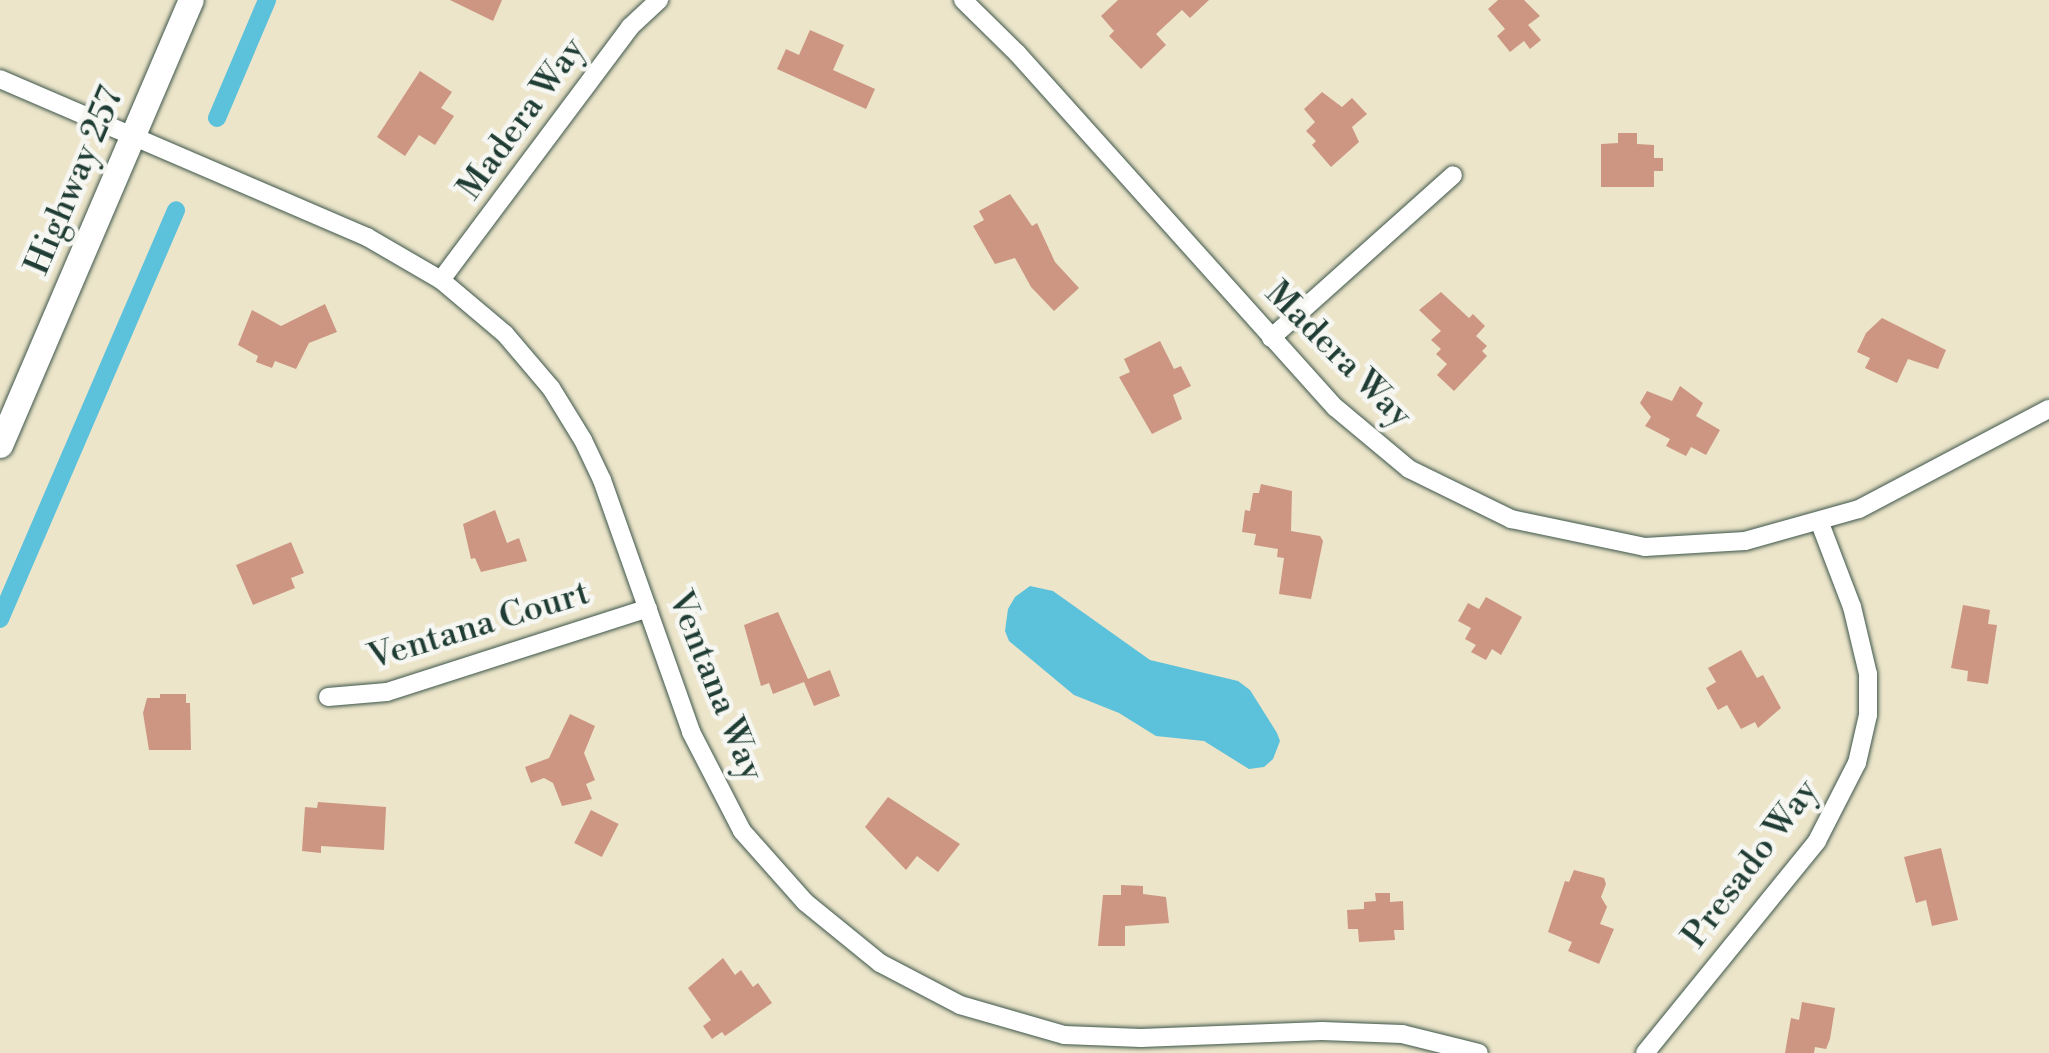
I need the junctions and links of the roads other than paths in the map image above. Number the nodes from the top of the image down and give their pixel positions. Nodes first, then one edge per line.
1 (191, 0) edge
2 (659, 0) edge
3 (964, 0) edge
4 (0, 80) edge
5 (133, 135) junction
6 (1453, 175) dead end
7 (441, 280) junction
8 (1271, 338) junction
9 (2049, 408) edge
10 (0, 445) edge
11 (1820, 523) junction
12 (648, 608) junction
13 (328, 697) dead end
14 (1479, 1053) edge
15 (1646, 1053) edge

1 - 5 main road, Highway 257
2 - 7 street, Madera Way
3 - 8 street, Madera Way
4 - 5 street, Ventana Way
5 - 7 street, Ventana Way
5 - 10 main road, Highway 257
6 - 8 street
7 - 12 street, Ventana Way
8 - 11 street, Madera Way
9 - 11 street, Madera Way
11 - 15 street, Presado Way
12 - 13 street, Ventana Court
12 - 14 street, Ventana Way

